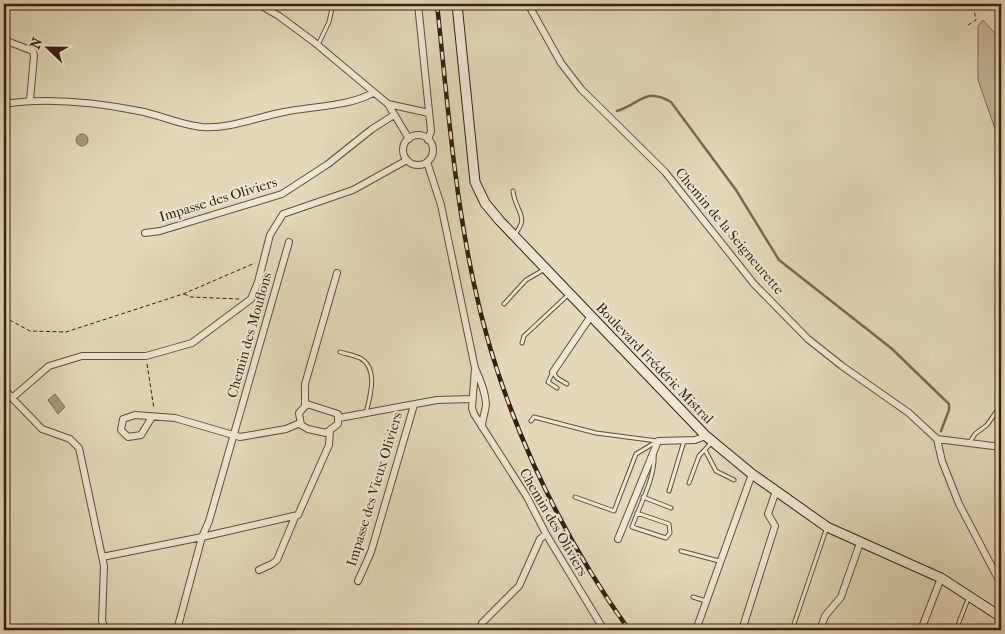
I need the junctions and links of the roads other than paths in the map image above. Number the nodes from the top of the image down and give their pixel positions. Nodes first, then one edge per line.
1 (258, 4) edge
2 (333, 4) edge
3 (418, 4) edge
4 (457, 4) edge
5 (528, 4) edge
6 (4, 40) edge
7 (318, 46) junction
8 (373, 93) junction
9 (30, 100) junction
10 (4, 104) edge
11 (388, 104) junction
12 (429, 113) junction
13 (394, 115) junction
14 (409, 139) junction
15 (428, 140) junction
16 (407, 160) junction
17 (427, 162) junction
18 (513, 191) dead end
19 (144, 232) dead end
20 (513, 236) junction
21 (289, 242) dead end
22 (545, 269) junction
23 (336, 273) dead end
24 (569, 294) junction
25 (504, 304) dead end
26 (591, 316) junction
27 (522, 343) dead end
28 (340, 352) dead end
29 (475, 368) junction
30 (553, 372) junction
31 (567, 384) dead end
32 (4, 388) edge
33 (557, 388) dead end
34 (12, 398) junction
35 (472, 398) junction
36 (305, 405) junction
37 (414, 405) junction
38 (1001, 405) edge
39 (366, 414) junction
40 (154, 417) junction
41 (339, 418) junction
42 (531, 421) dead end
43 (300, 423) junction
44 (482, 428) junction
45 (330, 431) junction
46 (232, 436) junction
47 (710, 439) junction
48 (937, 439) junction
49 (684, 440) junction
50 (658, 441) junction
51 (970, 442) junction
52 (1001, 447) edge
53 (654, 450) junction
54 (705, 450) junction
55 (752, 474) junction
56 (734, 480) dead end
57 (689, 483) dead end
58 (669, 491) dead end
59 (776, 492) junction
60 (574, 497) dead end
61 (643, 498) junction
62 (671, 508) dead end
63 (637, 513) junction
64 (294, 517) junction
65 (827, 527) junction
66 (546, 534) junction
67 (202, 537) junction
68 (618, 539) dead end
69 (860, 544) junction
70 (682, 551) dead end
71 (102, 556) junction
72 (720, 561) junction
73 (258, 570) dead end
74 (941, 578) junction
75 (358, 581) dead end
76 (1001, 584) edge
77 (970, 596) junction
78 (693, 598) dead end
79 (706, 600) junction
80 (1001, 617) edge
81 (482, 623) dead end
82 (106, 630) edge
83 (177, 630) edge
84 (604, 630) edge
85 (696, 630) edge
86 (742, 630) edge
87 (792, 630) edge
88 (820, 630) edge
89 (921, 630) edge
90 (956, 630) edge

1 - 7 street
2 - 7 lane
3 - 12 street
4 - 20 main road, Boulevard Frédéric Mistral
5 - 48 street, Chemin de la Seigneurette
6 - 9 street
7 - 8 street
8 - 9 street
8 - 11 street
9 - 10 street
11 - 12 street
11 - 13 street
12 - 15 street
13 - 14 street
13 - 19 street, Impasse des Oliviers
14 - 15 street
14 - 16 street
15 - 17 street
16 - 17 street
16 - 34 street
17 - 29 street, Chemin des Oliviers
18 - 20 lane
20 - 22 main road, Boulevard Frédéric Mistral
21 - 46 street, Chemin des Mouflons
22 - 24 main road, Boulevard Frédéric Mistral
22 - 25 lane
23 - 36 street
24 - 26 main road, Boulevard Frédéric Mistral
24 - 27 lane
26 - 30 street
26 - 47 main road, Boulevard Frédéric Mistral
28 - 39 lane
29 - 35 street, Chemin des Oliviers
29 - 44 street, Chemin des Oliviers
30 - 31 lane
30 - 33 lane
32 - 34 street
34 - 71 street
35 - 37 street
35 - 44 street, Chemin des Oliviers
36 - 41 street
36 - 43 street
37 - 39 street
37 - 75 street, Impasse des Vieux Oliviers
38 - 51 lane
39 - 41 street
40 - 40 street
40 - 46 street
41 - 45 street
42 - 50 lane
43 - 45 street
43 - 46 street
44 - 66 street, Chemin des Oliviers
45 - 64 street
46 - 67 street, Chemin des Mouflons
47 - 49 street
47 - 54 lane
47 - 55 main road, Boulevard Frédéric Mistral
48 - 51 street
48 - 76 street
49 - 50 street
49 - 58 lane
50 - 53 street
50 - 60 lane
51 - 52 street
53 - 61 lane
53 - 68 street
54 - 56 lane
54 - 57 lane
55 - 59 main road, Boulevard Frédéric Mistral
55 - 72 street
59 - 65 main road, Boulevard Frédéric Mistral
59 - 86 street
61 - 62 lane
61 - 63 lane
63 - 63 lane
64 - 67 street
64 - 73 street
65 - 69 main road, Boulevard Frédéric Mistral
65 - 87 lane
66 - 81 street
66 - 84 street, Chemin des Oliviers
67 - 71 street
67 - 83 street, Chemin des Mouflons
69 - 74 main road, Boulevard Frédéric Mistral
69 - 88 street
70 - 72 lane
71 - 82 street
72 - 79 street
74 - 77 main road, Boulevard Frédéric Mistral
74 - 89 street
77 - 80 main road, Boulevard Frédéric Mistral
77 - 90 lane
78 - 79 lane
79 - 85 street

